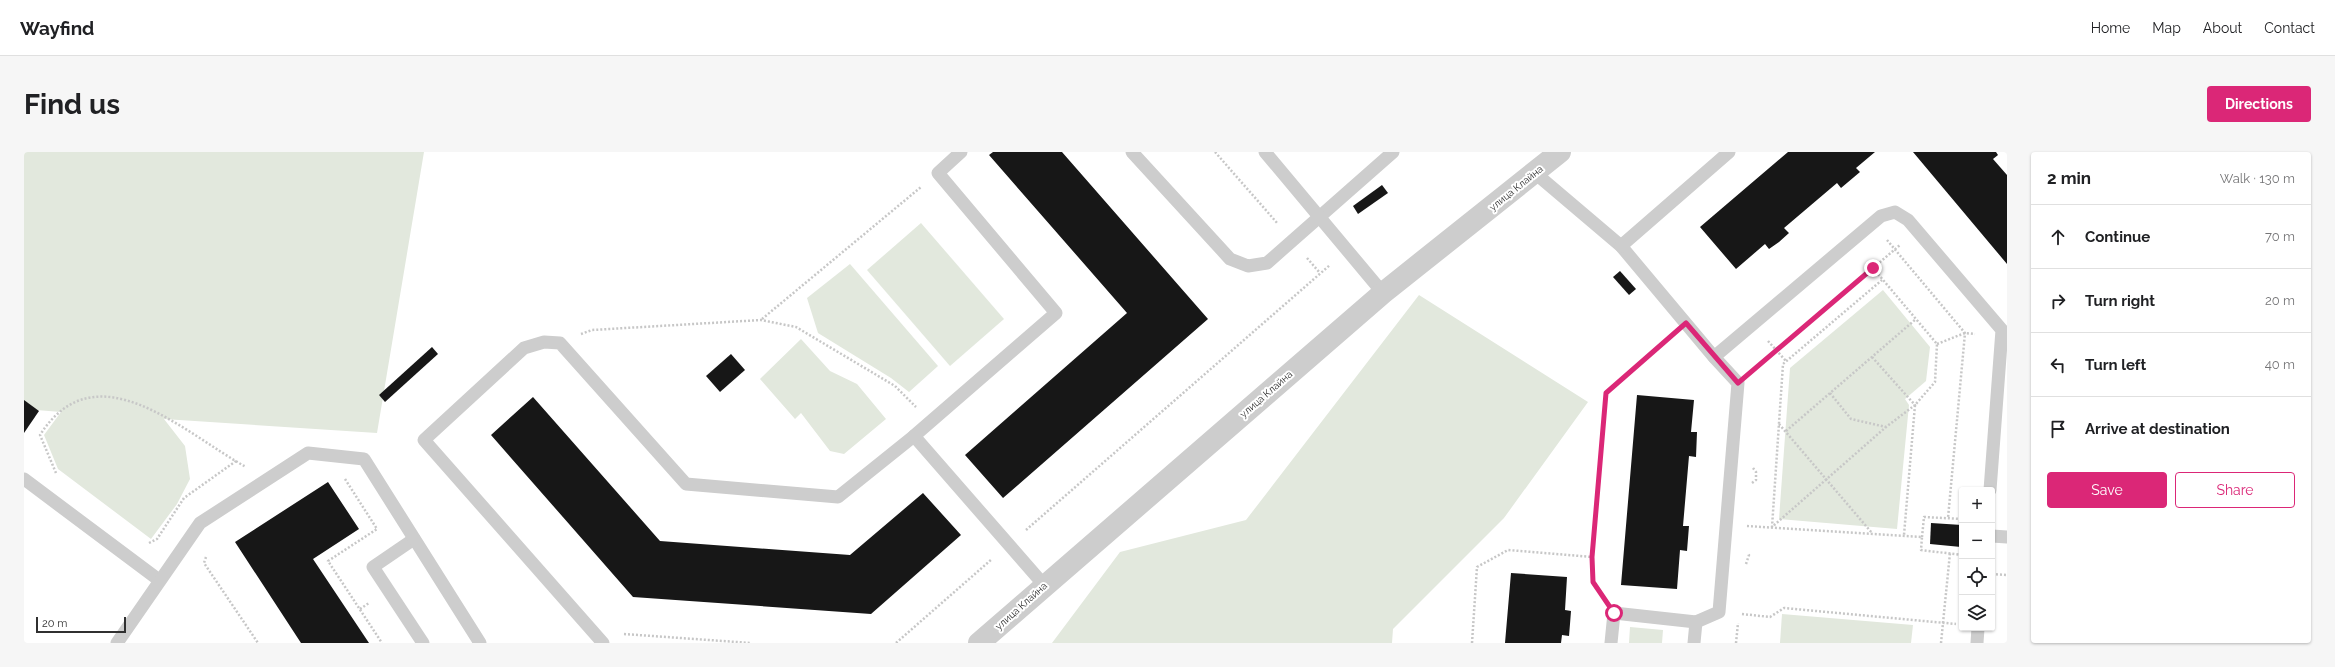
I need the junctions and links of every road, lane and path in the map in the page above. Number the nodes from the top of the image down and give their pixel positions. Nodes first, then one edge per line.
1 (961, 152) edge
2 (1132, 152) edge
3 (1215, 152) edge
4 (1265, 152) edge
5 (1393, 152) edge
6 (1560, 152) edge
7 (1729, 152) edge
8 (938, 173) junction
9 (1536, 173) junction
10 (1319, 216) junction
11 (1873, 222) junction
12 (1917, 230) junction
13 (1292, 240) junction
14 (1621, 246) junction
15 (1347, 250) junction
16 (1894, 250) junction
17 (1873, 268) junction
18 (1320, 273) junction
19 (1882, 280) junction
20 (1383, 293) junction
21 (1916, 319) junction
22 (761, 320) junction
23 (1686, 323) junction
24 (1754, 324) junction
25 (1965, 333) junction
26 (2002, 337) junction
27 (560, 343) junction
28 (1937, 344) junction
29 (1777, 350) junction
30 (1714, 357) junction
31 (1872, 357) junction
32 (1786, 361) junction
33 (1738, 383) junction
34 (1830, 393) junction
35 (1915, 405) junction
36 (930, 422) junction
37 (1779, 423) junction
38 (1886, 427) junction
39 (1786, 431) junction
40 (914, 436) junction
41 (236, 461) junction
42 (61, 477) dead end
43 (344, 478) dead end
44 (24, 479) edge
45 (1826, 479) junction
46 (262, 481) junction
47 (1990, 487) edge
48 (1948, 518) junction
49 (1959, 519) edge
50 (1727, 525) junction
51 (1772, 527) junction
52 (1872, 533) junction
53 (1904, 535) junction
54 (1922, 536) junction
55 (1995, 536) edge
56 (2007, 537) edge
57 (144, 539) dead end
58 (414, 539) junction
59 (1009, 545) junction
60 (208, 549) dead end
61 (1950, 553) junction
62 (1959, 554) edge
63 (1592, 557) junction
64 (1995, 574) edge
65 (2007, 575) edge
66 (159, 580) junction
67 (1044, 585) junction
68 (1719, 612) junction
69 (1614, 613) junction
70 (1696, 622) junction
71 (1943, 623) junction
72 (1959, 625) edge
73 (1978, 631) edge
74 (593, 632) junction
75 (116, 643) edge
76 (258, 643) edge
77 (382, 643) edge
78 (423, 643) edge
79 (480, 643) edge
80 (603, 643) edge
81 (751, 643) edge
82 (896, 643) edge
83 (979, 643) edge
84 (1472, 643) edge
85 (1611, 643) edge
86 (1694, 643) edge
87 (1941, 643) edge
88 (1977, 643) edge

1 - 8 lane
2 - 13 lane
3 - 13 path
4 - 10 lane
5 - 10 lane
6 - 9 street, улица Клайна
7 - 14 lane
8 - 22 path
8 - 36 lane
9 - 14 lane
9 - 20 street, улица Клайна
10 - 13 lane
10 - 15 lane
11 - 12 lane
11 - 16 path
11 - 24 lane
12 - 16 path
12 - 26 lane
13 - 18 path
14 - 23 lane
15 - 18 path
15 - 20 lane
16 - 17 path
16 - 25 path
17 - 19 path
17 - 29 path
18 - 59 path
19 - 21 path
19 - 32 path
20 - 67 street, улица Клайна
21 - 28 path
21 - 31 path
22 - 27 path
22 - 36 path
23 - 30 lane
23 - 63 path
24 - 29 path
24 - 30 lane
25 - 26 path
25 - 28 path
25 - 48 path
26 - 47 lane
27 - 40 lane
27 - 74 lane
28 - 35 path
29 - 32 path
29 - 33 path
30 - 33 lane
31 - 34 path
31 - 35 path
32 - 37 path
33 - 50 lane
34 - 38 path
34 - 39 path
35 - 38 path
35 - 53 path
36 - 40 lane
37 - 39 path
37 - 51 path
38 - 45 path
39 - 45 path
40 - 59 lane
41 - 42 path
41 - 46 path
41 - 57 path
43 - 77 path
44 - 66 lane
45 - 51 path
45 - 52 path
46 - 58 lane
46 - 66 lane
48 - 49 path
48 - 54 path
50 - 51 path
50 - 68 lane
51 - 52 path
52 - 53 path
53 - 54 path
54 - 61 path
55 - 56 lane
58 - 78 lane
58 - 79 lane
59 - 67 lane
59 - 82 path
60 - 76 path
61 - 62 path
61 - 71 path
63 - 69 path
63 - 84 path
64 - 65 path
66 - 75 lane
67 - 83 street, улица Клайна
68 - 70 lane
68 - 71 path
69 - 70 lane
69 - 85 lane
70 - 86 lane
71 - 72 path
71 - 87 path
73 - 88 lane
74 - 80 lane
74 - 81 path

